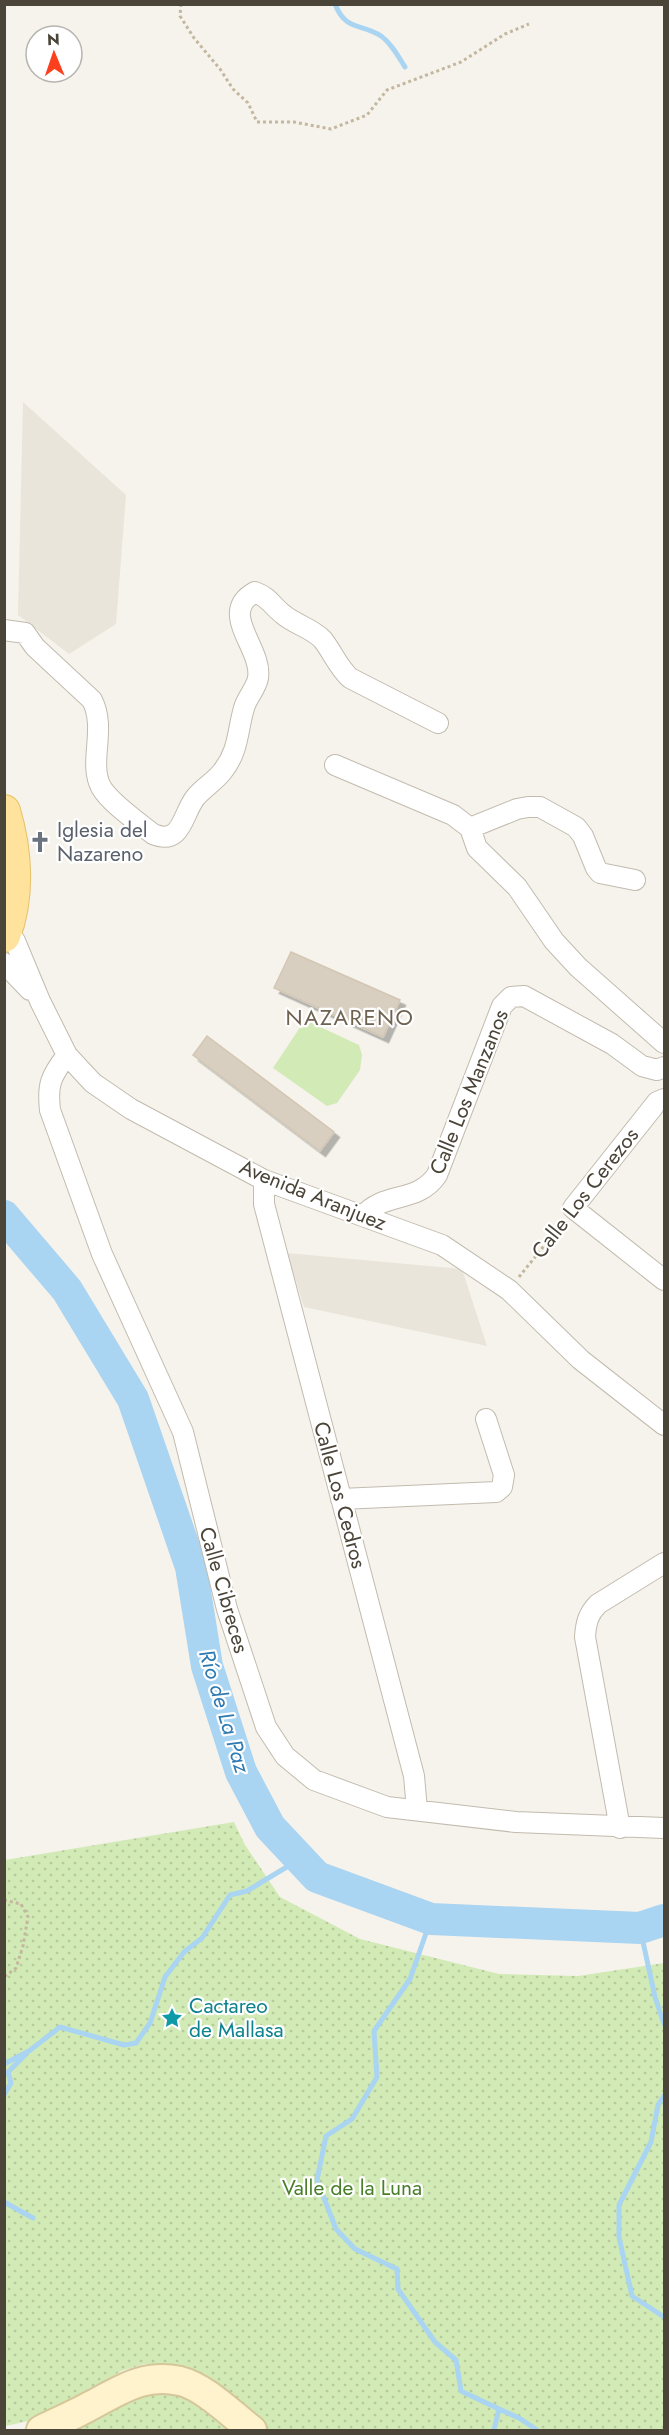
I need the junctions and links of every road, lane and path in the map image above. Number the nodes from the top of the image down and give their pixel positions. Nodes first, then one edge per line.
1 (181, 4) edge
2 (529, 24) dead end
3 (4, 630) edge
4 (438, 723) dead end
5 (335, 765) dead end
6 (4, 811) edge
7 (470, 828) junction
8 (635, 880) dead end
9 (5, 928) edge
10 (4, 963) edge
11 (40, 1001) junction
12 (664, 1043) edge
13 (67, 1056) junction
14 (664, 1067) edge
15 (664, 1099) edge
16 (264, 1180) junction
17 (573, 1208) junction
18 (363, 1216) junction
19 (664, 1280) edge
20 (509, 1290) junction
21 (486, 1419) dead end
22 (664, 1425) edge
23 (340, 1499) junction
24 (664, 1563) edge
25 (417, 1810) junction
26 (620, 1828) junction
27 (664, 1828) edge
28 (4, 1900) edge
29 (4, 1977) edge
30 (41, 2430) edge
31 (252, 2430) edge

1 - 2 path
3 - 4 street
5 - 7 street
6 - 9 main road
7 - 8 street
7 - 12 street
9 - 11 street, Avenida Aranjuez
10 - 11 street
11 - 13 street, Avenida Aranjuez
13 - 16 street, Avenida Aranjuez
13 - 25 street, Calle Cibreces
14 - 18 street, Calle Los Manzanos
15 - 17 street, Calle Los Cerezos
16 - 18 street, Avenida Aranjuez
16 - 23 street, Calle Los Cedros
17 - 19 street
17 - 20 path, Calle Los Cerezos
18 - 20 street, Avenida Aranjuez
20 - 22 street, Avenida Aranjuez
21 - 23 street
23 - 25 street, Calle Los Cedros
24 - 26 street
25 - 26 street, Calle Cibreces
26 - 27 street, Calle Cibreces
28 - 29 path
30 - 31 main road

